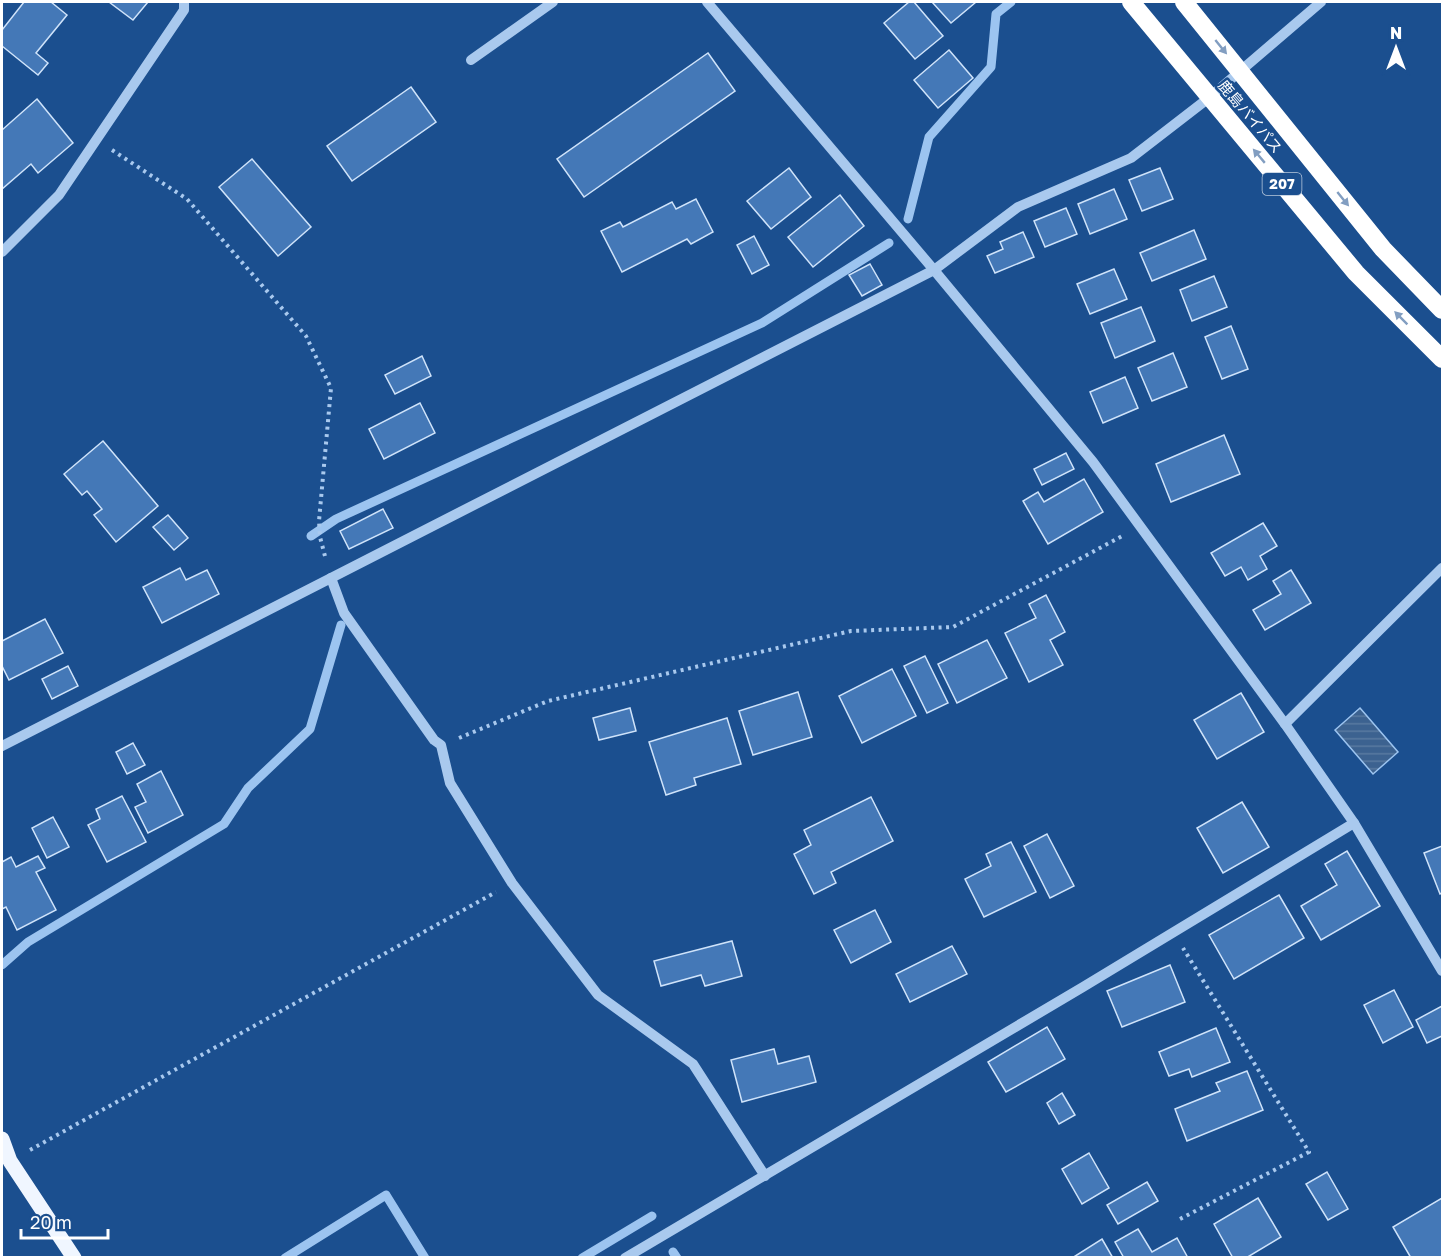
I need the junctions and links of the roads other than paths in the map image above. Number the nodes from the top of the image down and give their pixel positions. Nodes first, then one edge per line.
1 (184, 2) edge
2 (553, 2) edge
3 (707, 2) edge
4 (1131, 2) edge
5 (1185, 2) edge
6 (1321, 2) edge
7 (471, 60) dead end
8 (1241, 71) junction
9 (1210, 97) junction
10 (2, 252) edge
11 (934, 270) junction
12 (1443, 310) edge
13 (1443, 359) edge
14 (1443, 568) edge
15 (331, 579) junction
16 (1285, 724) junction
17 (2, 746) edge
18 (1354, 823) junction
19 (1443, 971) edge
20 (2, 1139) edge
21 (4, 1160) edge
22 (765, 1176) junction
23 (74, 1257) edge
24 (625, 1257) edge

1 - 10 street
2 - 7 street
3 - 11 street
4 - 9 highway, 鹿島バイパス / 207
5 -> 8 highway, 鹿島バイパス / 207
6 - 8 street
8 - 9 street
8 -> 12 highway, 鹿島バイパス / 207
9 - 11 street
13 -> 9 highway, 鹿島バイパス / 207
11 - 15 street
11 - 16 street
14 - 16 street
15 - 17 street
15 - 22 street
16 - 18 street
18 - 19 street
18 - 22 street
20 - 21 main road
21 - 23 main road
22 - 24 street

